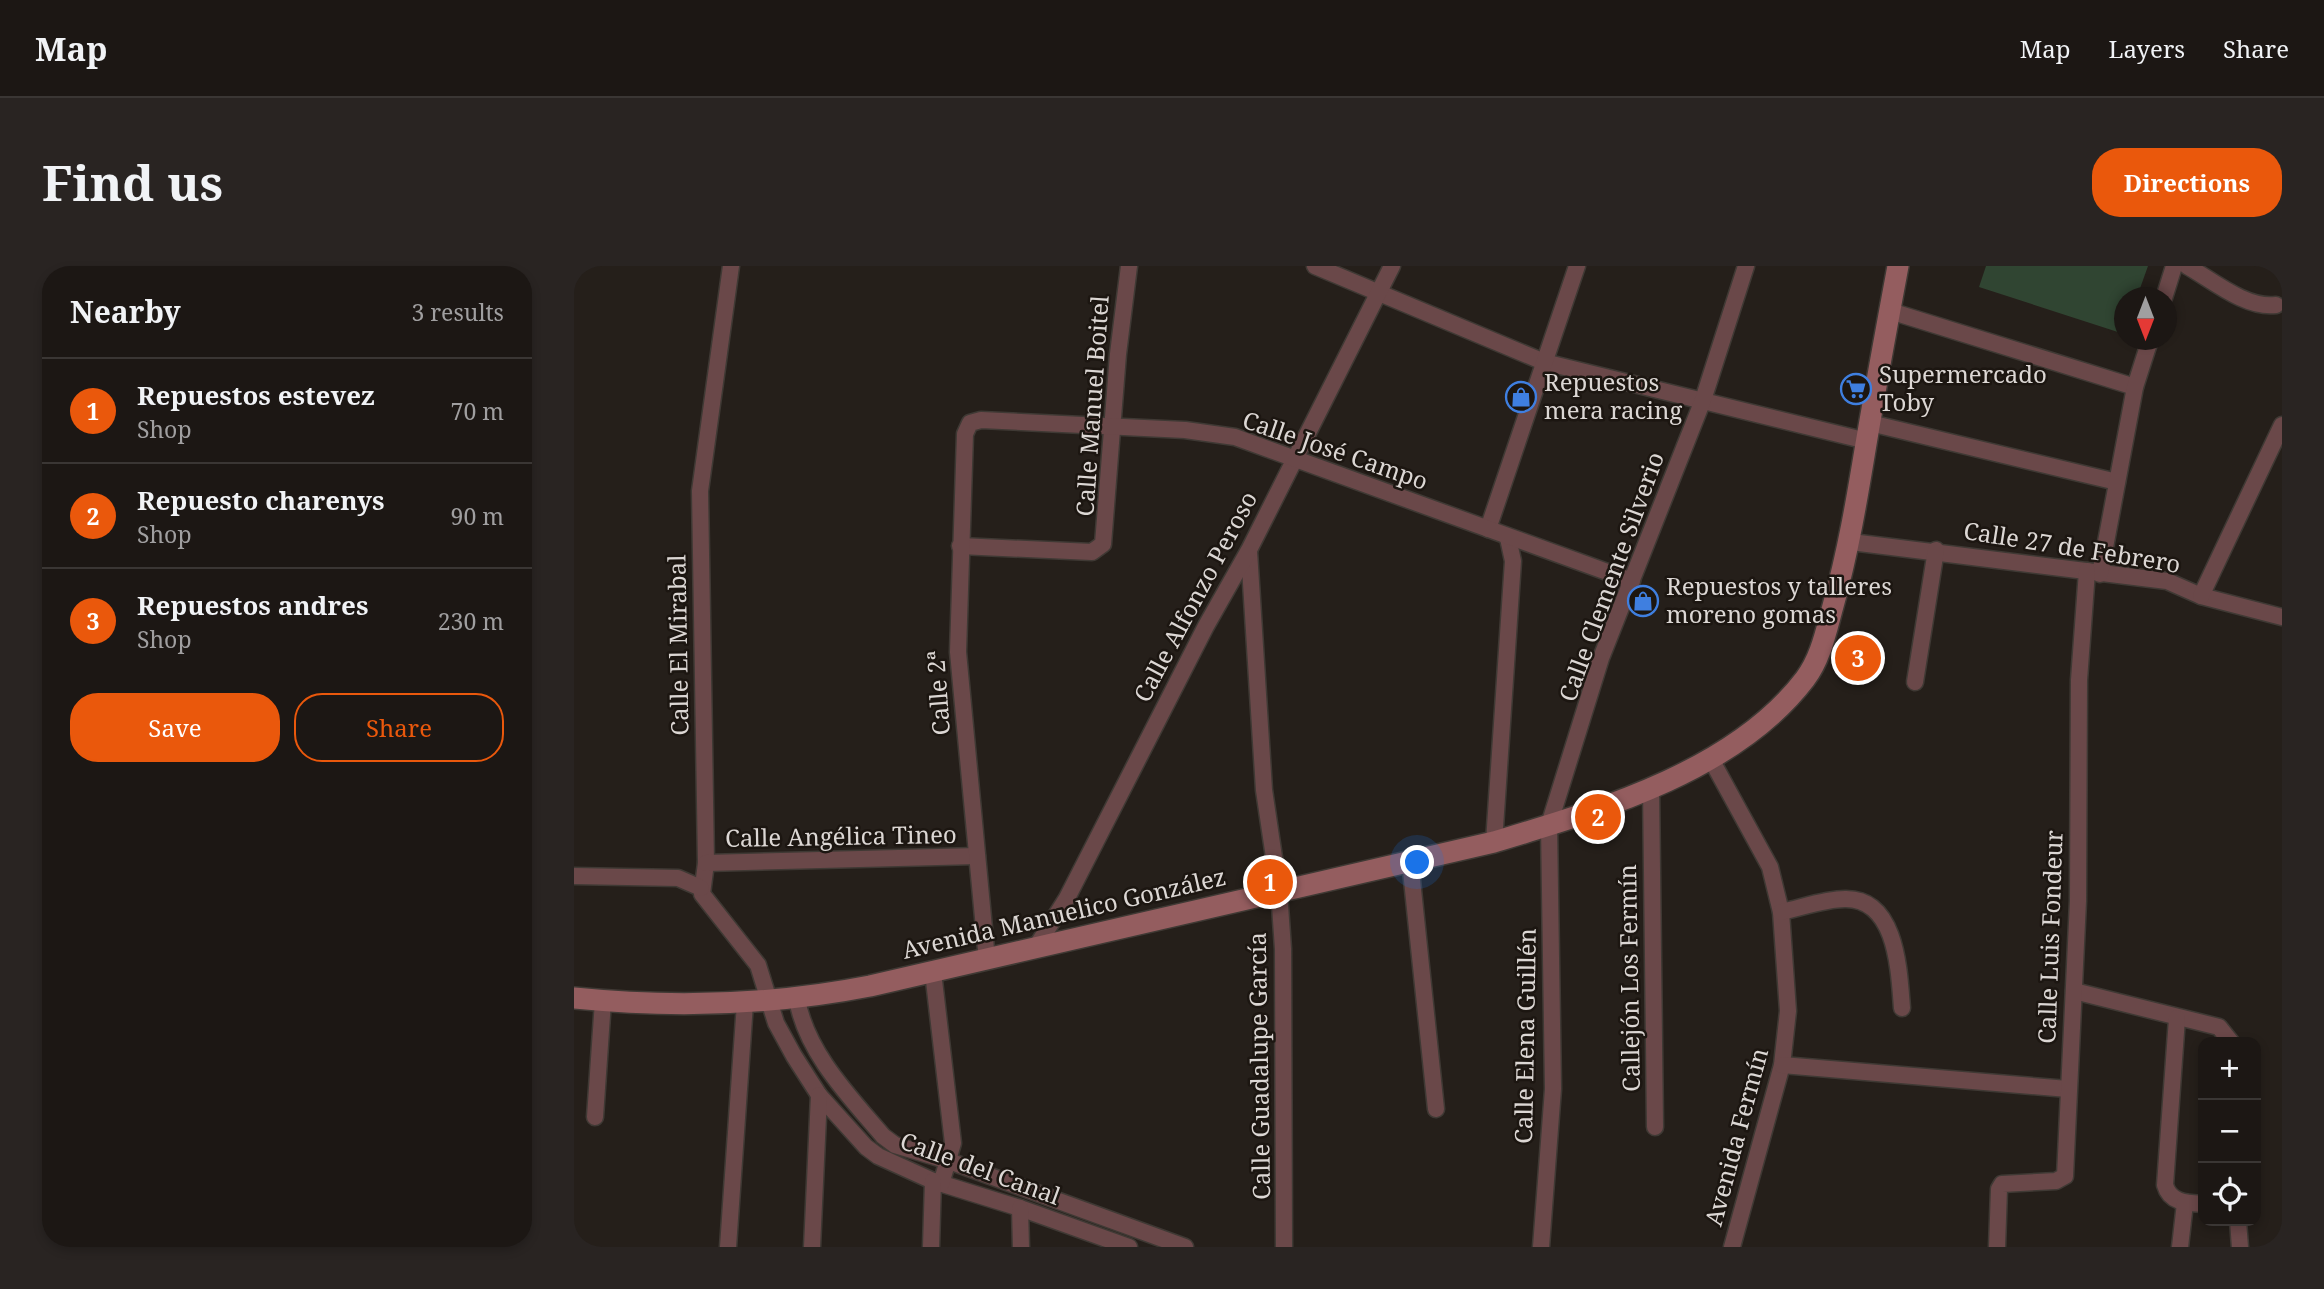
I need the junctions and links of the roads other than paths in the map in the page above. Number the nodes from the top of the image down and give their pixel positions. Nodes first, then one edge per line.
1 (731, 266) edge
2 (1129, 266) edge
3 (1315, 266) edge
4 (1392, 266) edge
5 (1577, 266) edge
6 (1746, 266) edge
7 (1898, 266) edge
8 (2174, 266) edge
9 (2187, 266) edge
10 (2167, 287) edge
11 (1378, 294) junction
12 (2276, 305) dead end
13 (1890, 311) junction
14 (2147, 350) edge
15 (1544, 362) junction
16 (2135, 387) junction
17 (1703, 400) junction
18 (970, 423) joint
19 (2282, 425) edge
20 (1114, 426) junction
21 (1868, 432) junction
22 (1293, 460) junction
23 (2117, 482) junction
24 (1489, 529) junction
25 (1508, 538) junction
26 (1851, 542) junction
27 (960, 546) junction
28 (1249, 550) junction
29 (1936, 550) junction
30 (2094, 573) junction
31 (1632, 581) junction
32 (2201, 596) junction
33 (2282, 617) edge
34 (1915, 682) dead end
35 (1712, 761) junction
36 (1651, 786) junction
37 (1549, 825) junction
38 (1494, 842) junction
39 (977, 856) junction
40 (1409, 861) junction
41 (706, 863) junction
42 (574, 876) edge
43 (701, 888) junction
44 (1279, 891) junction
45 (1781, 912) junction
46 (1036, 947) junction
47 (987, 960) junction
48 (933, 972) junction
49 (2074, 991) junction
50 (574, 998) edge
51 (797, 999) junction
52 (603, 1001) junction
53 (768, 1002) junction
54 (745, 1003) junction
55 (1902, 1008) dead end
56 (2177, 1018) junction
57 (2227, 1037) edge
58 (1782, 1065) junction
59 (2068, 1089) junction
60 (819, 1095) junction
61 (1436, 1109) dead end
62 (595, 1116) dead end
63 (1655, 1128) dead end
64 (949, 1161) junction
65 (937, 1183) junction
66 (2185, 1203) junction
67 (2198, 1204) edge
68 (1020, 1208) junction
69 (2238, 1226) edge
70 (728, 1247) edge
71 (812, 1247) edge
72 (931, 1247) edge
73 (1021, 1247) edge
74 (1129, 1247) edge
75 (1185, 1247) edge
76 (1284, 1247) edge
77 (1541, 1247) edge
78 (1732, 1247) edge
79 (1997, 1247) edge
80 (2180, 1247) edge
81 (2240, 1247) edge

1 - 41 street, Calle El Mirabal
2 - 20 street, Calle Manuel Boitel
3 - 11 street
4 - 11 street, Calle Alfonzo Peroso
5 - 15 street
6 - 17 street, Calle Clemente Silverio
7 - 13 street, Avenida Manuelico González
8 - 10 street
9 - 12 street
11 - 15 street
11 - 22 street, Calle Alfonzo Peroso
13 - 16 street
13 - 21 street, Avenida Manuelico González
14 - 16 street, Calle Luis Fondeur
15 - 17 street
15 - 24 street
16 - 23 street, Calle Luis Fondeur
17 - 21 street
17 - 31 street, Calle Clemente Silverio
18 - 20 street, Calle José Campo
18 - 27 street, Calle 2ª
19 - 32 street
20 - 22 street, Calle José Campo
20 - 27 street, Calle Manuel Boitel
21 - 23 street
21 - 26 street, Avenida Manuelico González
22 - 24 street, Calle José Campo
22 - 28 street, Calle Alfonzo Peroso
23 - 30 street, Calle Luis Fondeur
24 - 25 street, Calle José Campo
25 - 31 street, Calle José Campo
25 - 38 street
26 - 29 street, Calle 27 de Febrero
26 - 35 street, Avenida Manuelico González
27 - 39 street, Calle 2ª
28 - 44 street, Calle Guadalupe García
28 - 46 street, Calle Alfonzo Peroso
29 - 30 street, Calle 27 de Febrero
29 - 34 street
30 - 32 street, Calle 27 de Febrero
30 - 49 street, Calle Luis Fondeur
31 - 37 street, Calle Clemente Silverio
32 - 33 street, Calle 27 de Febrero
35 - 36 street, Avenida Manuelico González
35 - 45 street, Avenida Fermín
36 - 37 street, Avenida Manuelico González
36 - 63 street, Callejón Los Fermín
37 - 38 street, Avenida Manuelico González
37 - 77 street, Calle Elena Guillén
38 - 40 street, Avenida Manuelico González
39 - 41 street, Calle Angélica Tineo
39 - 47 street, Calle 2ª
40 - 44 street, Avenida Manuelico González
40 - 61 street
41 - 43 street, Calle El Mirabal
42 - 43 street
43 - 53 street
44 - 46 street, Avenida Manuelico González
44 - 76 street, Calle Guadalupe García
45 - 55 street
45 - 58 street, Avenida Fermín
46 - 47 street, Avenida Manuelico González
47 - 48 street, Avenida Manuelico González
48 - 51 street, Avenida Manuelico González
48 - 64 street
49 - 56 street
49 - 59 street, Calle Luis Fondeur
50 - 52 street, Avenida Manuelico González
51 - 53 street, Avenida Manuelico González
51 - 64 street
52 - 54 street, Avenida Manuelico González
52 - 62 street
53 - 54 street, Avenida Manuelico González
53 - 60 street, Calle del Canal
54 - 70 street
56 - 57 street
56 - 66 street
58 - 59 street
58 - 78 street, Avenida Fermín
59 - 79 street, Calle Luis Fondeur
60 - 65 street, Calle del Canal
60 - 71 street
64 - 65 street
64 - 75 street
65 - 68 street, Calle del Canal
65 - 72 street
66 - 67 street
66 - 80 street
68 - 73 street
68 - 74 street, Calle del Canal
69 - 81 street

